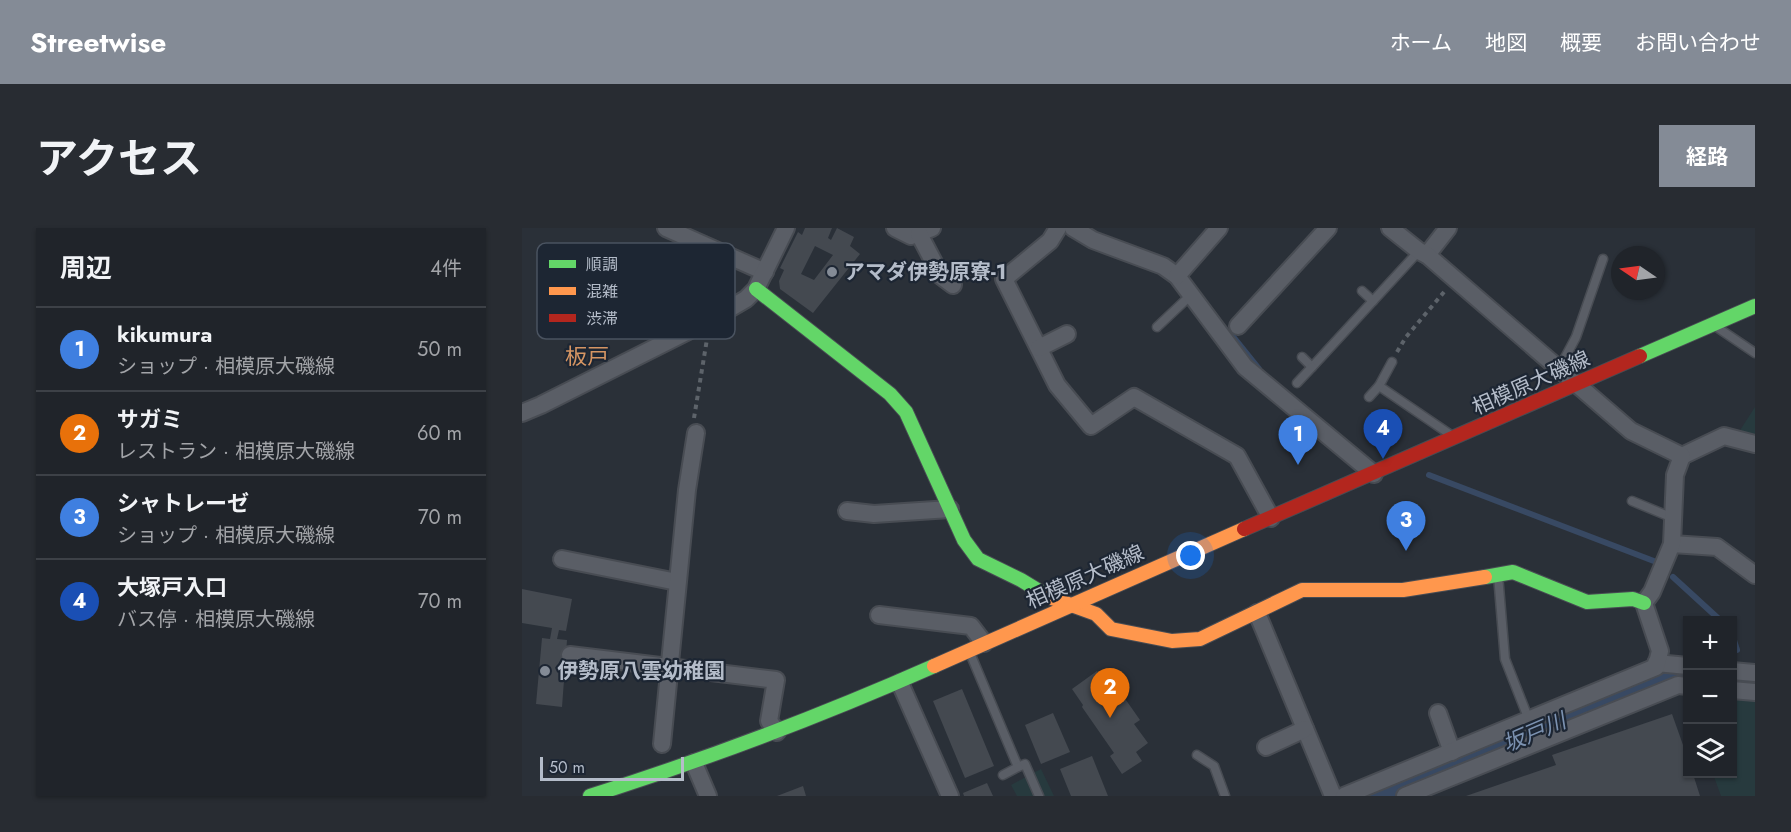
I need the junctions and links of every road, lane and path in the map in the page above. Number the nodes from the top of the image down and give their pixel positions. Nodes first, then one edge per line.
1 (666, 228) edge
2 (786, 228) edge
3 (895, 228) edge
4 (1058, 228) edge
5 (1073, 228) edge
6 (1328, 228) edge
7 (1390, 228) edge
8 (1448, 228) edge
9 (1212, 230) edge
10 (925, 231) edge
11 (700, 243) edge
12 (1423, 253) junction
13 (735, 259) edge
14 (1603, 259) dead end
15 (765, 272) junction
16 (1177, 276) junction
17 (1454, 280) junction
18 (953, 285) dead end
19 (756, 289) junction
20 (1362, 291) dead end
21 (1192, 294) junction
22 (1373, 301) junction
23 (735, 306) edge
24 (1755, 306) edge
25 (1256, 308) junction
26 (1268, 320) dead end
27 (1713, 324) junction
28 (1238, 326) dead end
29 (1157, 327) dead end
30 (1067, 334) dead end
31 (672, 339) edge
32 (707, 339) edge
33 (1039, 348) junction
34 (1755, 353) edge
35 (1302, 357) dead end
36 (1392, 362) joint
37 (1312, 367) junction
38 (1559, 369) junction
39 (1297, 383) dead end
40 (1577, 385) junction
41 (1379, 386) junction
42 (1369, 397) dead end
43 (522, 412) edge
44 (696, 433) joint
45 (1456, 438) junction
46 (1755, 444) edge
47 (1682, 456) junction
48 (1374, 474) junction
49 (1632, 501) dead end
50 (950, 509) junction
51 (847, 511) dead end
52 (1271, 518) junction
53 (1673, 518) junction
54 (1671, 544) junction
55 (562, 560) dead end
56 (1498, 575) junction
57 (1755, 575) edge
58 (677, 582) junction
59 (1644, 603) junction
60 (1070, 606) junction
61 (1257, 613) junction
62 (879, 615) dead end
63 (977, 647) junction
64 (570, 655) dead end
65 (1656, 663) junction
66 (1683, 666) edge
67 (668, 668) junction
68 (1737, 671) edge
69 (1755, 673) edge
70 (900, 683) junction
71 (1683, 686) edge
72 (1737, 690) edge
73 (1755, 692) edge
74 (1438, 713) dead end
75 (1529, 720) junction
76 (1305, 729) junction
77 (777, 732) junction
78 (662, 744) dead end
79 (1266, 747) dead end
80 (1452, 752) junction
81 (1197, 755) dead end
82 (693, 763) junction
83 (1018, 766) junction
84 (1003, 775) dead end
85 (590, 796) edge
86 (708, 796) edge
87 (950, 796) edge
88 (1039, 796) edge
89 (1225, 796) edge
90 (1333, 796) edge
91 (1344, 796) edge
92 (1405, 796) edge

1 - 11 street
2 - 15 street
3 - 10 street
4 - 33 street
5 - 16 street
6 - 25 street
7 - 12 street
8 - 12 street
9 - 16 street
10 - 18 street
12 - 17 street
12 - 22 lane
13 - 15 street
14 - 38 lane
15 - 19 street
16 - 21 street
17 - 36 path
17 - 38 street
19 - 23 street
19 - 50 main road
20 - 22 lane
21 - 29 lane
21 - 48 street
22 - 37 lane
24 - 27 main road, 相模原大磯線
25 - 26 street
25 - 28 street
27 - 34 lane
27 - 40 main road, 相模原大磯線
30 - 33 street
31 - 43 street
32 - 44 path
33 - 52 street
35 - 37 lane
36 - 41 lane
37 - 39 lane
38 - 40 street
40 - 45 main road, 相模原大磯線
40 - 47 street
41 - 42 lane
41 - 45 lane
44 - 58 street
45 - 48 main road, 相模原大磯線
46 - 47 street
47 - 53 street
48 - 52 main road, 相模原大磯線
49 - 53 lane
50 - 51 street
50 - 60 main road
52 - 60 main road, 相模原大磯線
53 - 54 street
54 - 57 street
54 - 59 street
55 - 58 street
56 - 59 main road
56 - 61 main road
56 - 75 lane
58 - 67 street
59 - 65 street
60 - 61 main road
60 - 63 main road, 相模原大磯線
61 - 76 street
62 - 63 street
63 - 70 main road, 相模原大磯線
63 - 83 lane
64 - 67 street
65 - 66 street
65 - 75 street
67 - 77 street
67 - 78 street
68 - 69 street
70 - 77 main road, 相模原大磯線
70 - 87 street
71 - 92 street
72 - 73 street
74 - 80 street
75 - 80 street
76 - 79 street
76 - 90 street
77 - 82 main road, 相模原大磯線
80 - 91 street
81 - 89 lane
82 - 85 main road, 相模原大磯線
82 - 86 street
83 - 84 lane
83 - 88 lane

